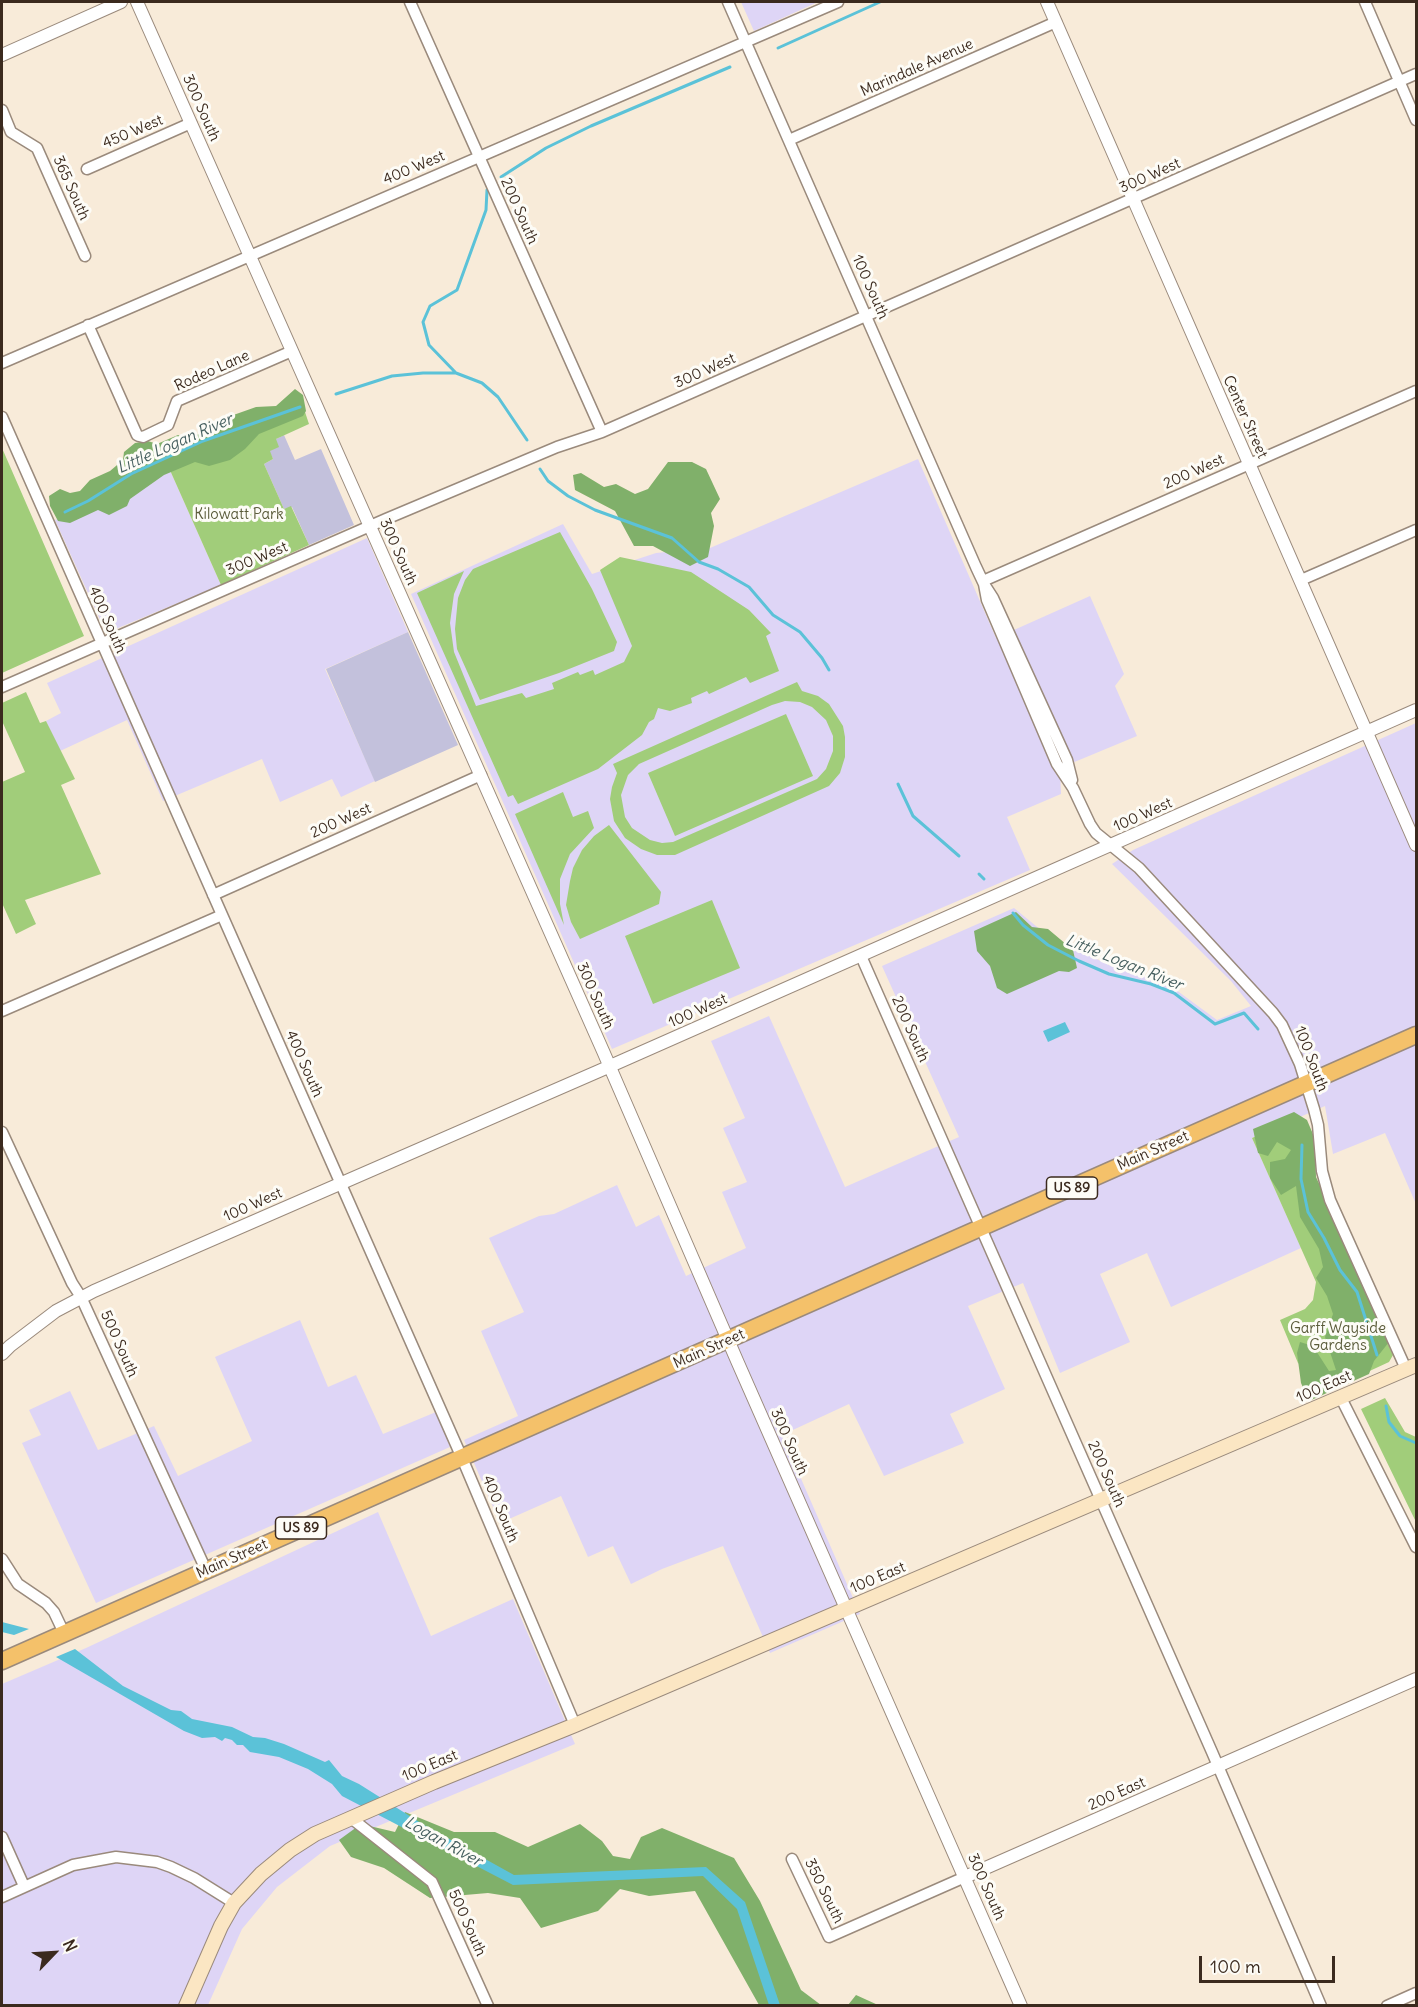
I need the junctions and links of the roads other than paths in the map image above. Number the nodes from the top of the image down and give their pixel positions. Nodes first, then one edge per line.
1 (121, 2) edge
2 (137, 2) edge
3 (410, 2) edge
4 (728, 2) edge
5 (838, 2) edge
6 (1047, 2) edge
7 (1365, 2) edge
8 (1056, 22) junction
9 (746, 42) junction
10 (2, 55) edge
11 (1416, 74) edge
12 (1400, 82) junction
13 (2, 110) edge
14 (1416, 120) edge
15 (191, 123) junction
16 (789, 140) junction
17 (479, 156) junction
18 (87, 169) dead end
19 (1134, 200) junction
20 (250, 255) junction
21 (85, 256) dead end
22 (866, 315) junction
23 (88, 325) junction
24 (292, 351) junction
25 (2, 363) edge
26 (1416, 391) edge
27 (2, 417) edge
28 (602, 432) junction
29 (1250, 464) junction
30 (369, 526) junction
31 (1416, 530) edge
32 (1300, 580) junction
33 (983, 583) junction
34 (101, 643) junction
35 (2, 687) edge
36 (1416, 710) edge
37 (1367, 732) junction
38 (481, 775) junction
39 (1416, 844) edge
40 (1112, 845) junction
41 (213, 895) junction
42 (222, 915) junction
43 (861, 956) junction
44 (2, 1011) edge
45 (1416, 1035) edge
46 (610, 1066) junction
47 (1307, 1083) junction
48 (2, 1132) edge
49 (341, 1183) junction
50 (981, 1228) junction
51 (81, 1297) junction
52 (728, 1341) junction
53 (2, 1354) edge
54 (1406, 1369) edge
55 (1345, 1396) junction
56 (462, 1458) junction
57 (1101, 1501) junction
58 (1416, 1548) edge
59 (2, 1559) edge
60 (206, 1570) junction
61 (847, 1609) junction
62 (64, 1633) junction
63 (2, 1661) edge
64 (1416, 1679) edge
65 (575, 1725) junction
66 (1218, 1766) junction
67 (351, 1818) junction
68 (2, 1837) edge
69 (792, 1859) dead end
70 (965, 1877) junction
71 (24, 1886) junction
72 (2, 1897) edge
73 (234, 1903) junction
74 (829, 1937) joint
75 (1416, 1993) edge
76 (186, 2006) edge
77 (488, 2006) edge
78 (1021, 2006) edge
79 (1321, 2006) edge
80 (1387, 2006) edge

1 - 10 street
2 - 15 street, 300 South
3 - 17 street, 200 South
4 - 9 street, 100 South
5 - 9 street, 400 West
6 - 8 street, Center Street
7 - 12 street
8 - 16 street, Marindale Avenue
8 - 19 street, Center Street
9 - 16 street, 100 South
9 - 17 street, 400 West
11 - 12 street, 300 West
12 - 14 street
12 - 19 street, 300 West
13 - 21 street, 365 South
15 - 18 street, 450 West
15 - 20 street, 300 South
16 - 22 street, 100 South
17 - 20 street, 400 West
17 - 28 street, 200 South
19 - 22 street, 300 West
19 - 29 street, Center Street
20 - 23 street, 400 West
20 - 24 street, 300 South
22 - 28 street, 300 West
22 - 33 street, 100 South
23 - 24 street, Rodeo Lane
23 - 25 street, 400 West
24 - 30 street, 300 South
26 - 29 street, 200 West
27 - 34 street, 400 South
28 - 30 street, 300 West
29 - 32 street, Center Street
29 - 33 street, 200 West
30 - 34 street, 300 West
30 - 38 street, 300 South
31 - 32 street
32 - 37 street, Center Street
33 - 40 street, 100 South
34 - 35 street, 300 West
34 - 41 street, 400 South
36 - 37 street, 100 West
37 - 39 street, Center Street
37 - 40 street, 100 West
38 - 41 street, 200 West
38 - 46 street, 300 South
40 - 43 street, 100 West
40 - 47 street, 100 South
41 - 42 street, 400 South
42 - 44 street
42 - 49 street, 400 South
43 - 46 street, 100 West
43 - 50 street, 200 South
45 - 47 highway, Main Street / US 89
46 - 49 street, 100 West
46 - 52 street, 300 South
47 - 50 highway, Main Street / US 89
47 - 54 street, 100 South
48 - 51 street, 500 South
49 - 51 street, 100 West
49 - 56 street, 400 South
50 - 52 highway, Main Street / US 89
50 - 57 street, 200 South
51 - 53 street, 100 West
51 - 60 street, 500 South
52 - 56 highway, Main Street / US 89
52 - 61 street, 300 South
54 - 55 main road, 100 East
55 - 57 main road, 100 East
55 - 58 street
56 - 60 highway, Main Street / US 89
56 - 65 street, 400 South
57 - 61 main road, 100 East
57 - 66 street, 200 South
59 - 62 street
60 - 62 highway, Main Street / US 89
61 - 65 main road, 100 East
61 - 70 street, 300 South
62 - 63 highway, Main Street / US 89
64 - 66 street, 200 East
65 - 67 main road, 100 East
66 - 70 street, 200 East
66 - 79 street, 200 South
67 - 73 main road, 100 East
67 - 77 street, 500 South
68 - 71 street
69 - 74 street, 350 South
70 - 74 street, 200 East
70 - 78 street, 300 South
71 - 72 street
71 - 73 street
73 - 76 main road, 100 East
75 - 80 street

